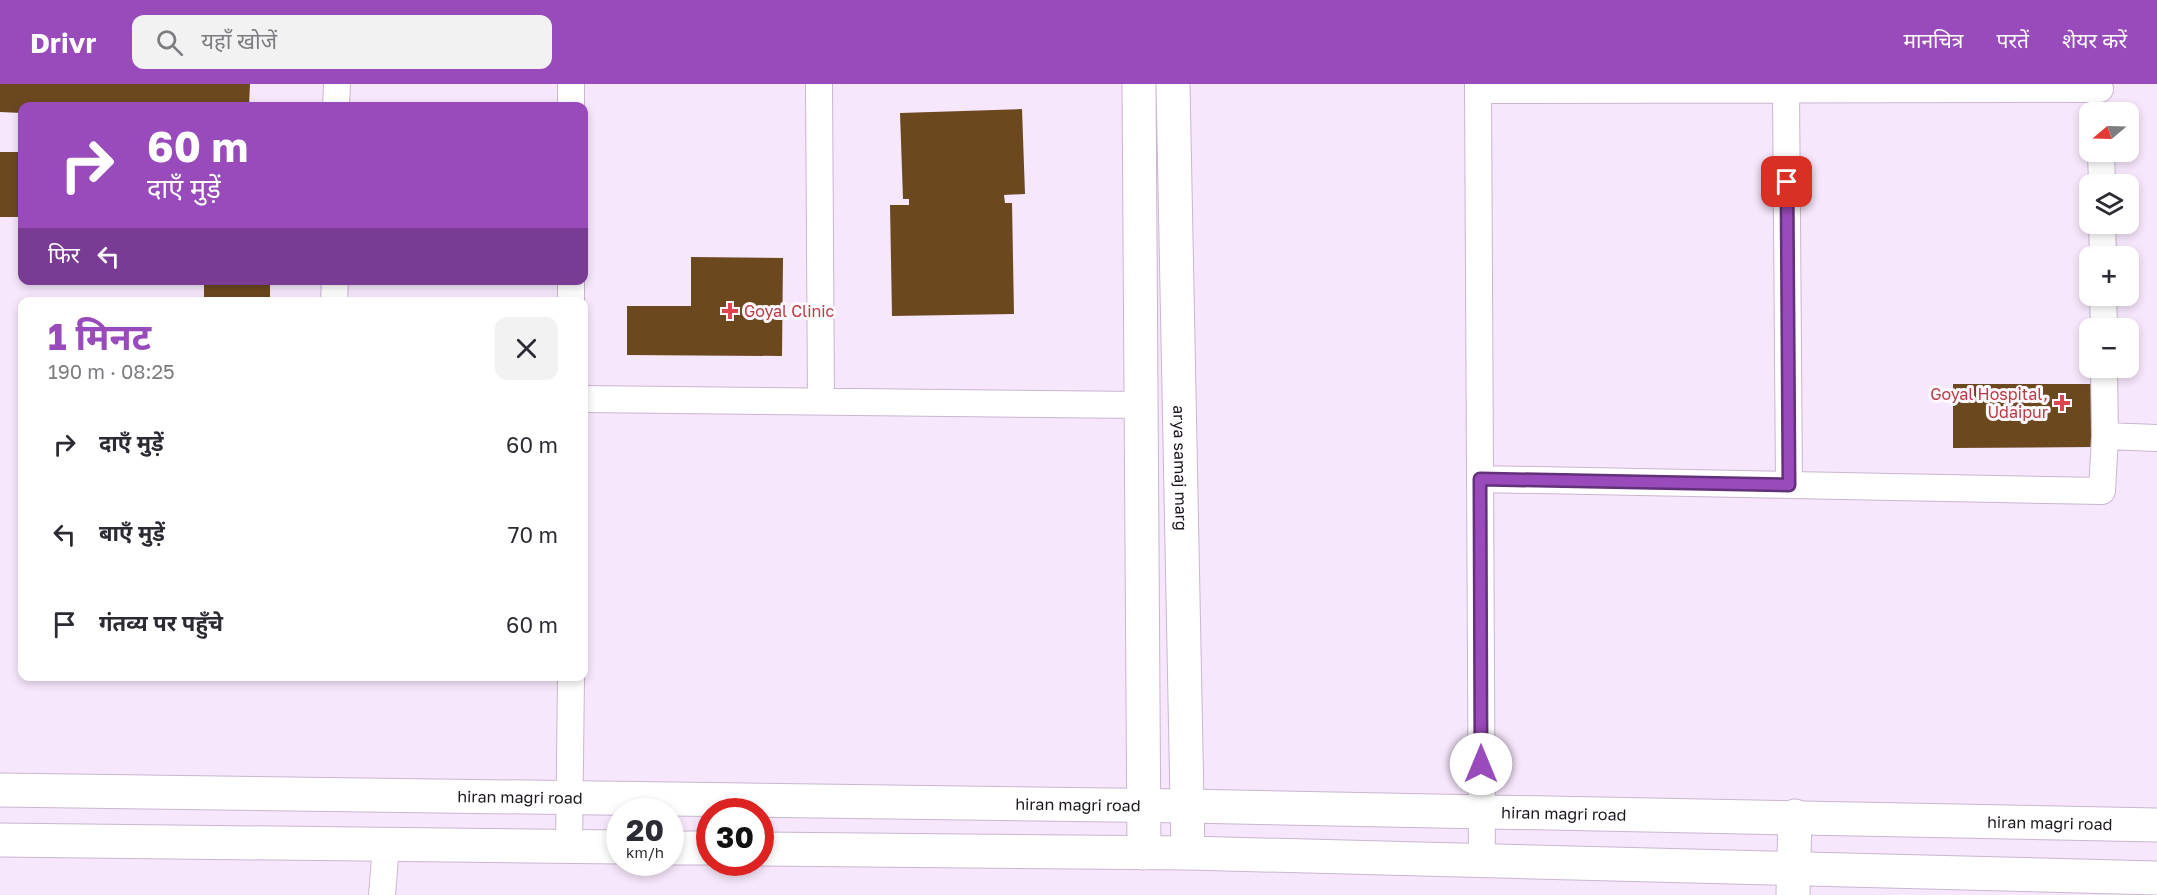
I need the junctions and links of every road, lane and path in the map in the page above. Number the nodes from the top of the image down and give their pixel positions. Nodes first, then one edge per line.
1 (337, 84) edge
2 (571, 84) edge
3 (819, 84) edge
4 (1139, 84) edge
5 (1173, 84) edge
6 (1478, 87) edge
7 (1786, 89) junction
8 (2100, 95) edge
9 (336, 102) edge
10 (571, 102) edge
11 (2104, 378) edge
12 (588, 399) edge
13 (821, 402) junction
14 (1142, 405) junction
15 (2105, 436) junction
16 (2157, 438) edge
17 (1480, 479) junction
18 (1789, 485) junction
19 (571, 681) edge
20 (0, 790) edge
21 (571, 798) junction
22 (1145, 806) junction
23 (1186, 806) junction
24 (1481, 811) junction
25 (1795, 816) junction
26 (2157, 825) edge
27 (0, 840) edge
28 (386, 845) junction
29 (569, 847) junction
30 (606, 847) edge
31 (774, 849) edge
32 (1144, 853) junction
33 (1188, 853) junction
34 (1482, 861) junction
35 (2157, 878) edge
36 (1793, 882) edge
37 (382, 895) edge

1 - 9 street
2 - 10 street
3 - 13 street
4 - 14 street
5 - 23 street, arya samaj marg
6 - 7 street
6 - 17 street
7 - 8 street
7 - 18 street
11 - 15 street
12 - 13 street
13 - 14 street
14 - 22 street
15 - 16 street
15 - 18 street
17 - 18 street
17 - 24 street
19 - 21 street
20 - 21 street, hiran magri road
21 - 22 street, hiran magri road
21 - 29 street
22 - 23 street, hiran magri road
22 - 32 street
23 - 24 street, hiran magri road
23 - 33 street, arya samaj marg
24 - 25 street, hiran magri road
24 - 34 street
25 - 26 street, hiran magri road
25 - 36 street
27 - 28 street
28 - 29 street
28 - 37 street
29 - 30 street
31 - 32 street
32 - 33 street
33 - 34 street
34 - 36 street
35 - 36 street

